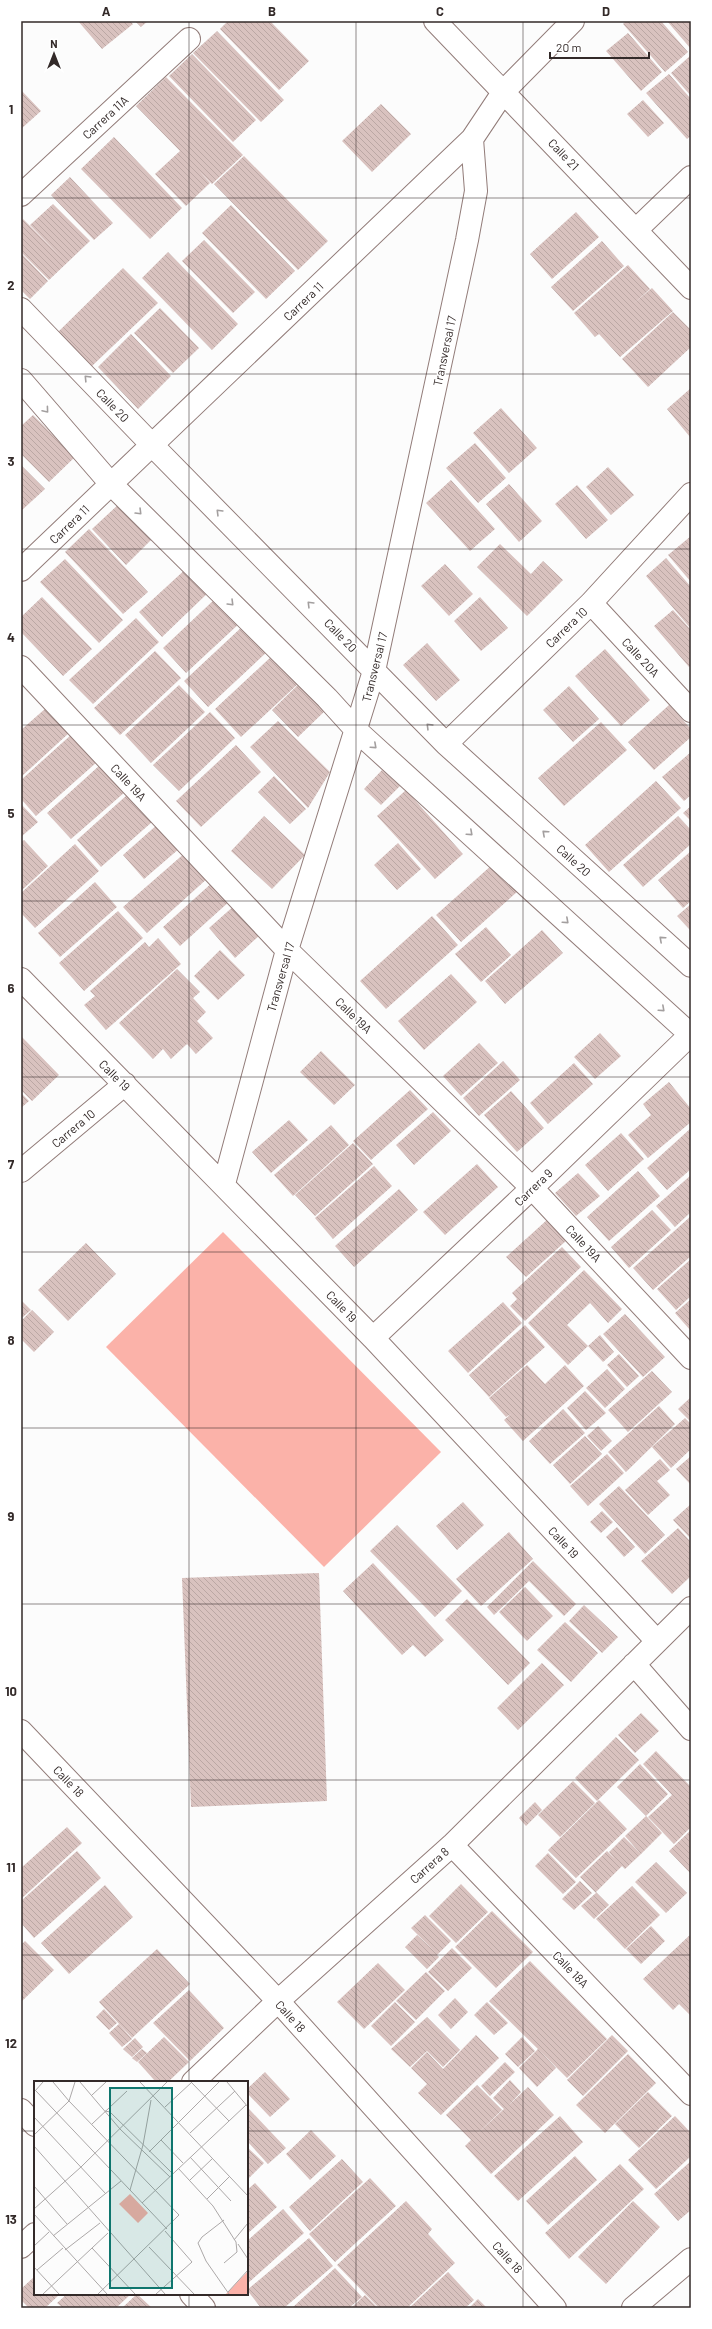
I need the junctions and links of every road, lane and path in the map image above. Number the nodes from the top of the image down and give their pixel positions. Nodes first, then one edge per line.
1 (435, 21) edge
2 (573, 21) edge
3 (188, 39) dead end
4 (504, 91) junction
5 (472, 139) junction
6 (691, 177) edge
7 (21, 195) edge
8 (636, 229) junction
9 (691, 288) edge
10 (21, 309) edge
11 (21, 380) edge
12 (153, 446) junction
13 (111, 484) junction
14 (686, 500) edge
15 (21, 570) edge
16 (591, 603) junction
17 (21, 667) edge
18 (374, 671) junction
19 (691, 711) edge
20 (357, 731) junction
21 (446, 744) junction
22 (287, 950) junction
23 (691, 966) edge
24 (21, 979) edge
25 (691, 1034) edge
26 (125, 1084) junction
27 (21, 1171) edge
28 (224, 1184) junction
29 (532, 1188) junction
30 (373, 1338) junction
31 (691, 1358) edge
32 (691, 1608) edge
33 (656, 1640) junction
34 (634, 1664) junction
35 (691, 1729) edge
36 (21, 1731) edge
37 (452, 1845) junction
38 (278, 2001) junction
39 (195, 2081) edge
40 (691, 2094) edge
41 (21, 2110) edge
42 (34, 2124) edge
43 (34, 2235) edge
44 (21, 2247) edge
45 (691, 2259) edge
46 (192, 2295) edge
47 (204, 2308) edge
48 (555, 2308) edge
49 (633, 2308) edge

1 - 4 street, Calle 21
2 - 4 street, Carrera 11
3 - 7 street, Carrera 11A
4 - 5 street, Carrera 11
4 - 8 street, Calle 21
5 - 12 street, Carrera 11
5 - 18 street, Transversal 17
6 - 8 street
8 - 9 street, Calle 21
12 -> 10 street, Calle 20
11 -> 13 street
12 - 13 street, Carrera 11
18 -> 12 street, Calle 20
13 - 15 street, Carrera 11
13 -> 20 street
14 - 16 street, Carrera 10
16 - 19 street, Calle 20A
16 - 21 street, Carrera 10
17 - 22 street, Calle 19A
18 - 20 street, Transversal 17
21 -> 18 street, Calle 20
20 - 22 street, Transversal 17
20 -> 25 street
23 -> 21 street, Calle 20
22 - 28 street, Transversal 17
22 - 29 street, Calle 19A
24 - 26 street, Calle 19
25 - 29 street, Carrera 9
26 - 27 street, Carrera 10
26 - 28 street, Calle 19
28 - 30 street, Calle 19
29 - 30 street, Carrera 9
29 - 31 street, Calle 19A
30 - 33 street, Calle 19
32 - 33 street, Carrera 8
33 - 34 street, Carrera 8
34 - 35 street
34 - 37 street, Carrera 8
36 - 38 street, Calle 18
37 - 38 street, Carrera 8
37 - 40 street, Calle 18A
38 - 39 street, Carrera 8
38 - 48 street, Calle 18
41 - 42 street
43 - 44 street
45 - 49 street
46 - 47 street

